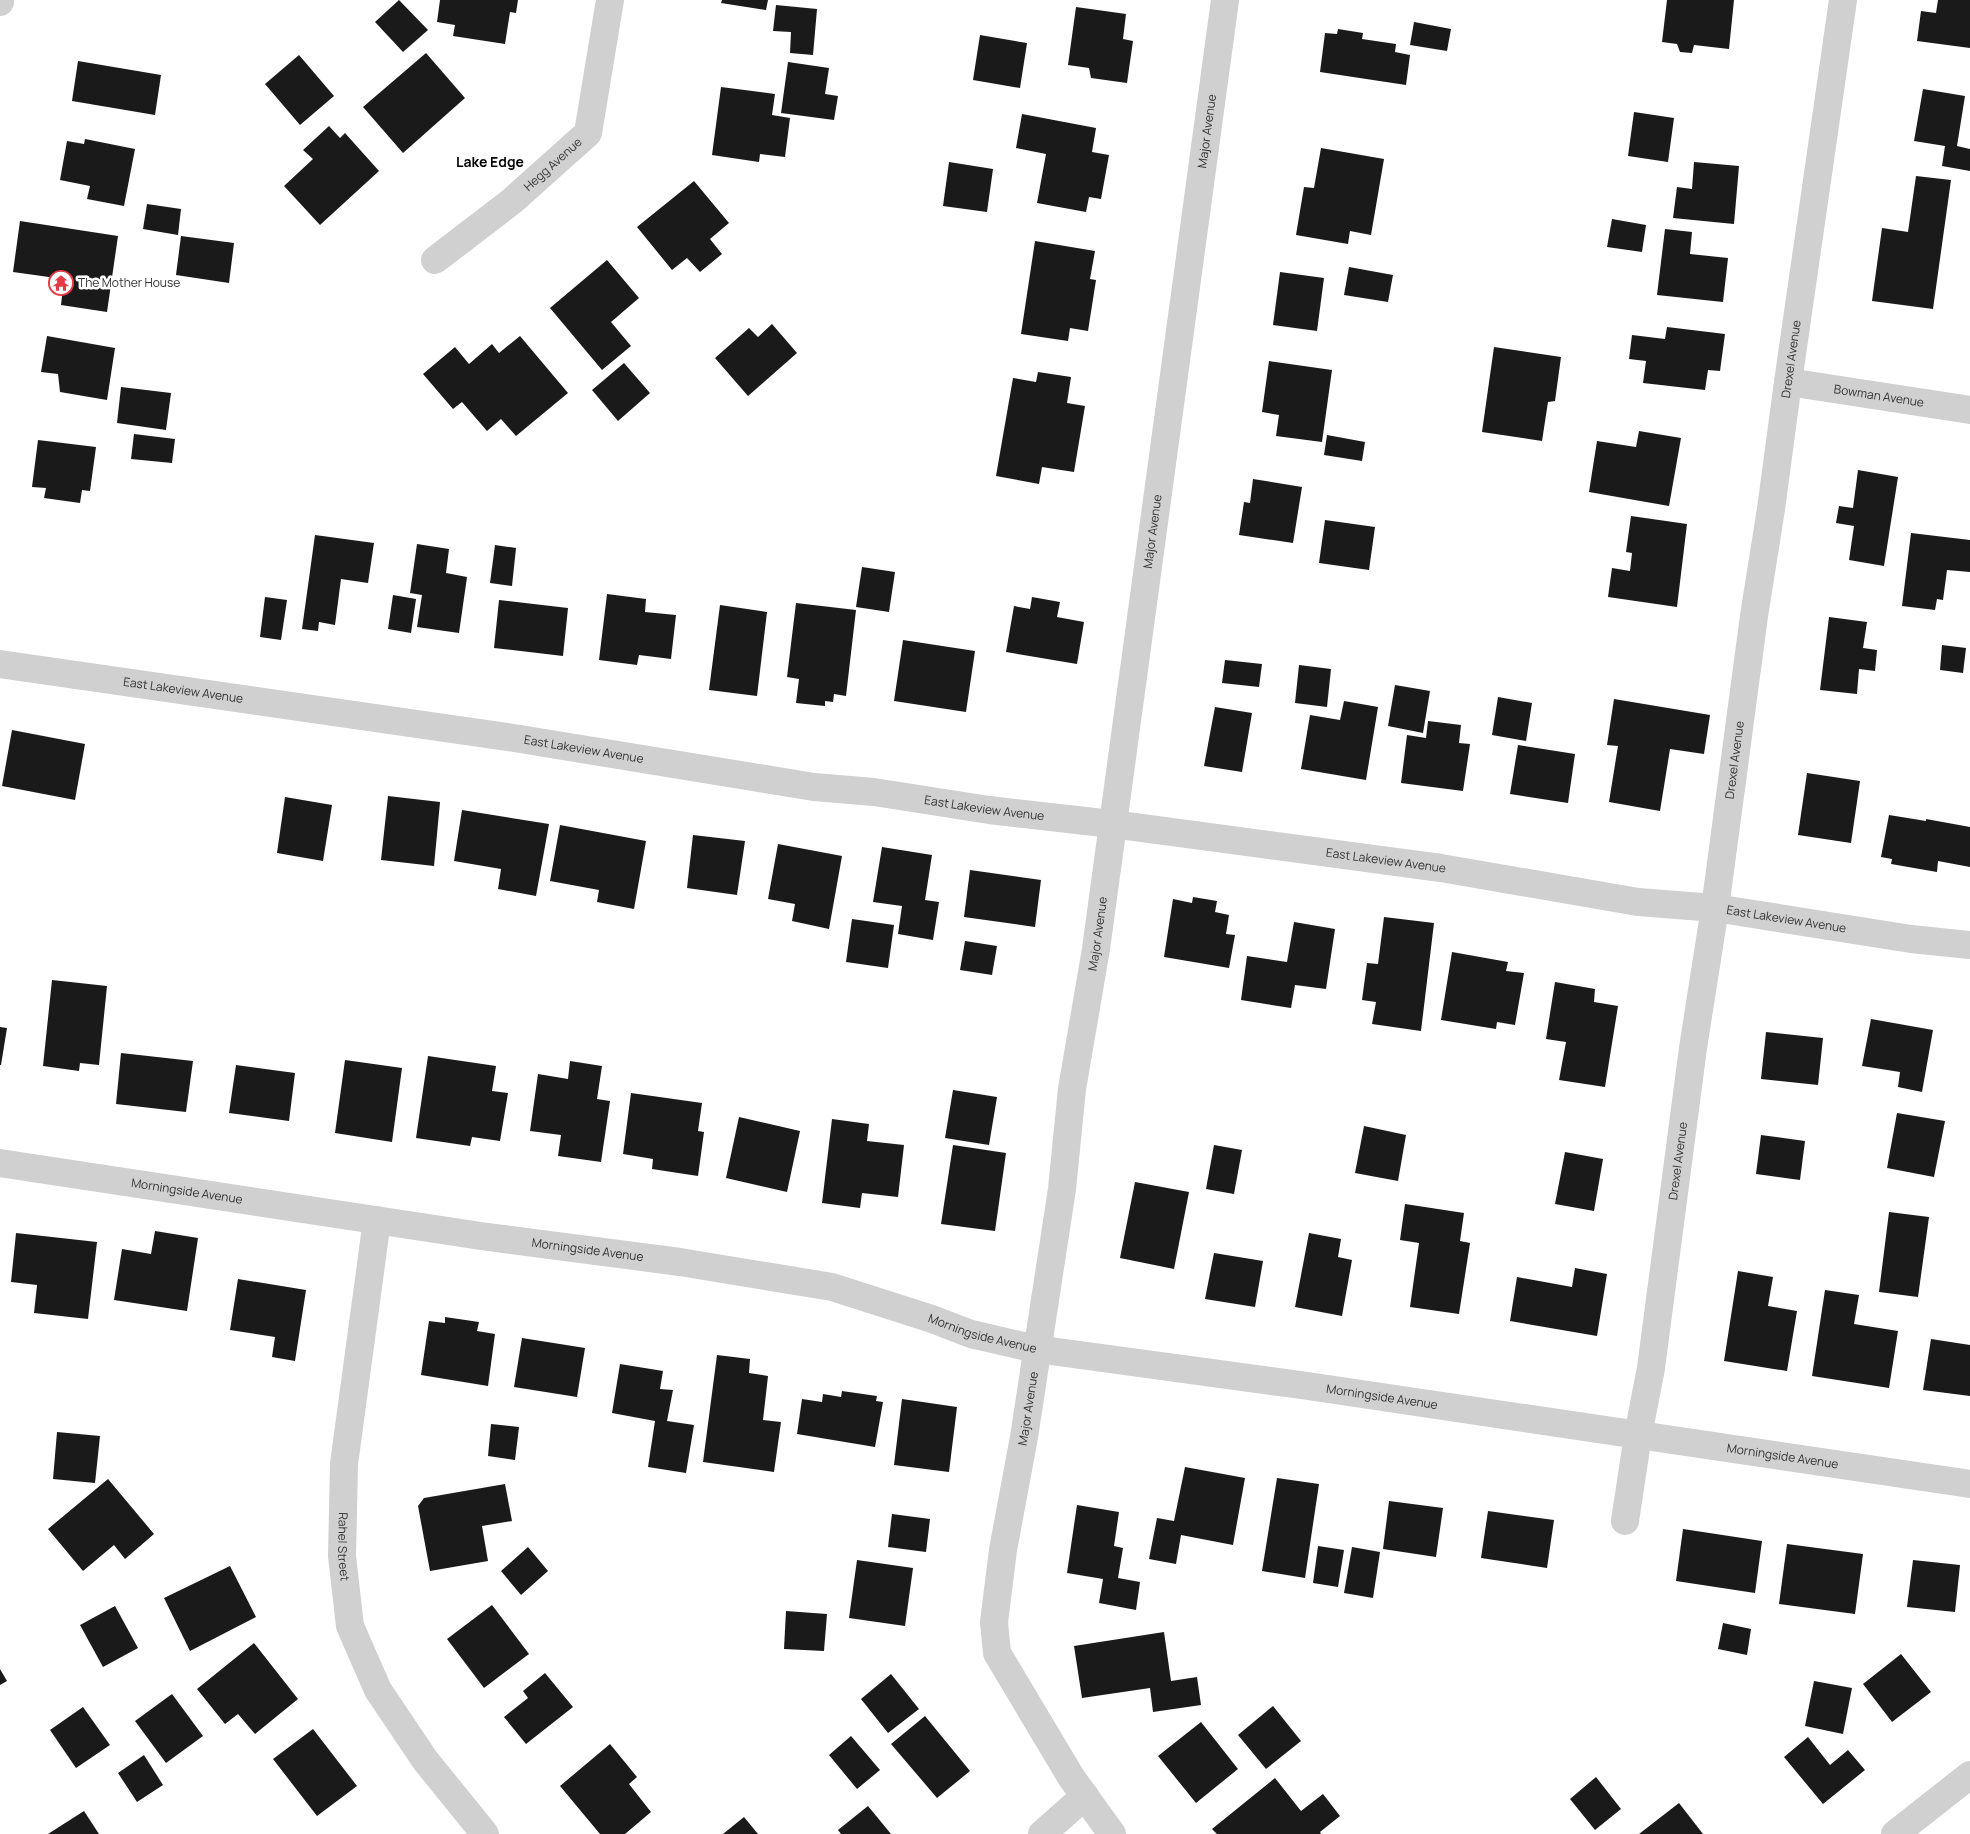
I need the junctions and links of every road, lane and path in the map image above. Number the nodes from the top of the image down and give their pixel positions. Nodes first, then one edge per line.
1 (610, 0) edge
2 (1225, 0) edge
3 (1843, 0) edge
4 (435, 260) dead end
5 (1788, 382) junction
6 (1970, 410) edge
7 (0, 664) edge
8 (1112, 824) junction
9 (1715, 908) junction
10 (1970, 945) edge
11 (0, 1162) edge
12 (378, 1220) junction
13 (1036, 1349) junction
14 (1638, 1435) junction
15 (1970, 1484) edge
16 (1624, 1521) dead end
17 (1970, 1775) edge
18 (1085, 1796) junction
19 (485, 1834) edge
20 (1042, 1834) edge
21 (1112, 1834) edge
22 (1895, 1834) edge

1 - 4 street, Hegg Avenue
2 - 8 street, Major Avenue
3 - 5 street, Drexel Avenue
5 - 6 street, Bowman Avenue
5 - 9 street, Drexel Avenue
7 - 8 street, East Lakeview Avenue
8 - 9 street, East Lakeview Avenue
8 - 13 street, Major Avenue
9 - 10 street, East Lakeview Avenue
9 - 14 street, Drexel Avenue
11 - 12 street, Morningside Avenue
12 - 13 street, Morningside Avenue
12 - 19 street, Rahel Street
13 - 14 street, Morningside Avenue
13 - 18 street, Major Avenue
14 - 15 street, Morningside Avenue
14 - 16 street, Drexel Avenue
17 - 22 street
18 - 20 street
18 - 21 street, Major Avenue

